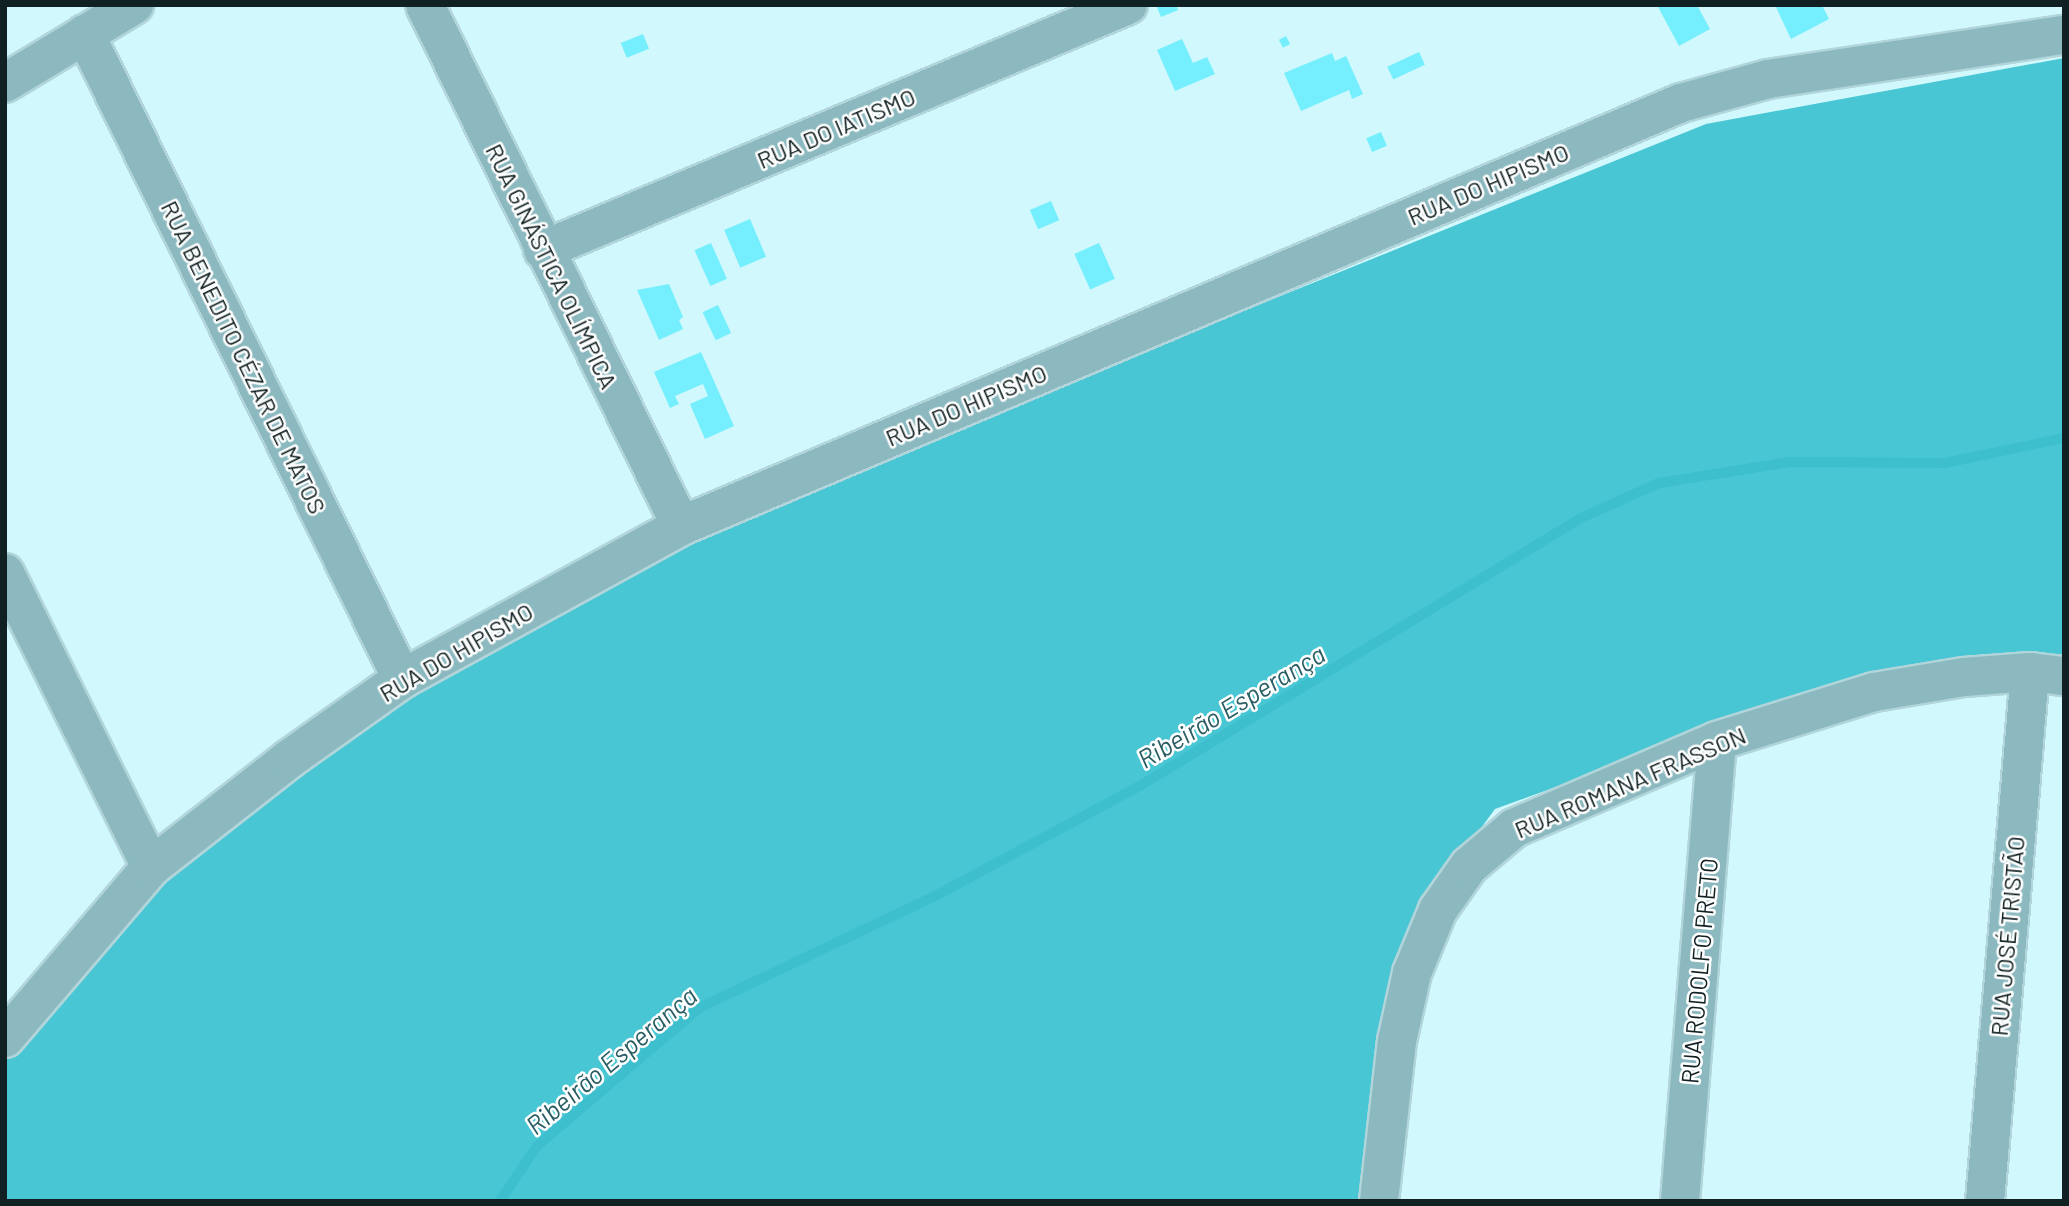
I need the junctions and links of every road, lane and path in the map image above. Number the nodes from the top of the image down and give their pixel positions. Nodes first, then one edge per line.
1 (134, 5) edge
2 (425, 5) edge
3 (1128, 5) edge
4 (85, 34) junction
5 (2064, 35) edge
6 (5, 83) edge
7 (543, 250) junction
8 (681, 526) junction
9 (5, 573) edge
10 (2047, 674) edge
11 (402, 679) junction
12 (1717, 740) junction
13 (151, 867) junction
14 (5, 1038) edge
15 (1379, 1201) edge
16 (1680, 1201) edge
17 (1985, 1201) edge

1 - 4 street
2 - 7 street, RUA GINÁSTICA OLÍMPICA
3 - 7 street, RUA DO IATISMO
4 - 6 street
4 - 11 street, RUA BENEDITO CÉZAR DE MATOS
5 - 8 street, RUA DO HIPISMO
7 - 8 street, RUA GINÁSTICA OLÍMPICA
8 - 11 street, RUA DO HIPISMO
9 - 13 street
10 - 12 street, RUA ROMANA FRASSON
10 - 17 street, RUA JOSÉ TRISTÃO
11 - 13 street, RUA DO HIPISMO
12 - 15 street, RUA ROMANA FRASSON
12 - 16 street, RUA RODOLFO PRETO
13 - 14 street, RUA DO HIPISMO

